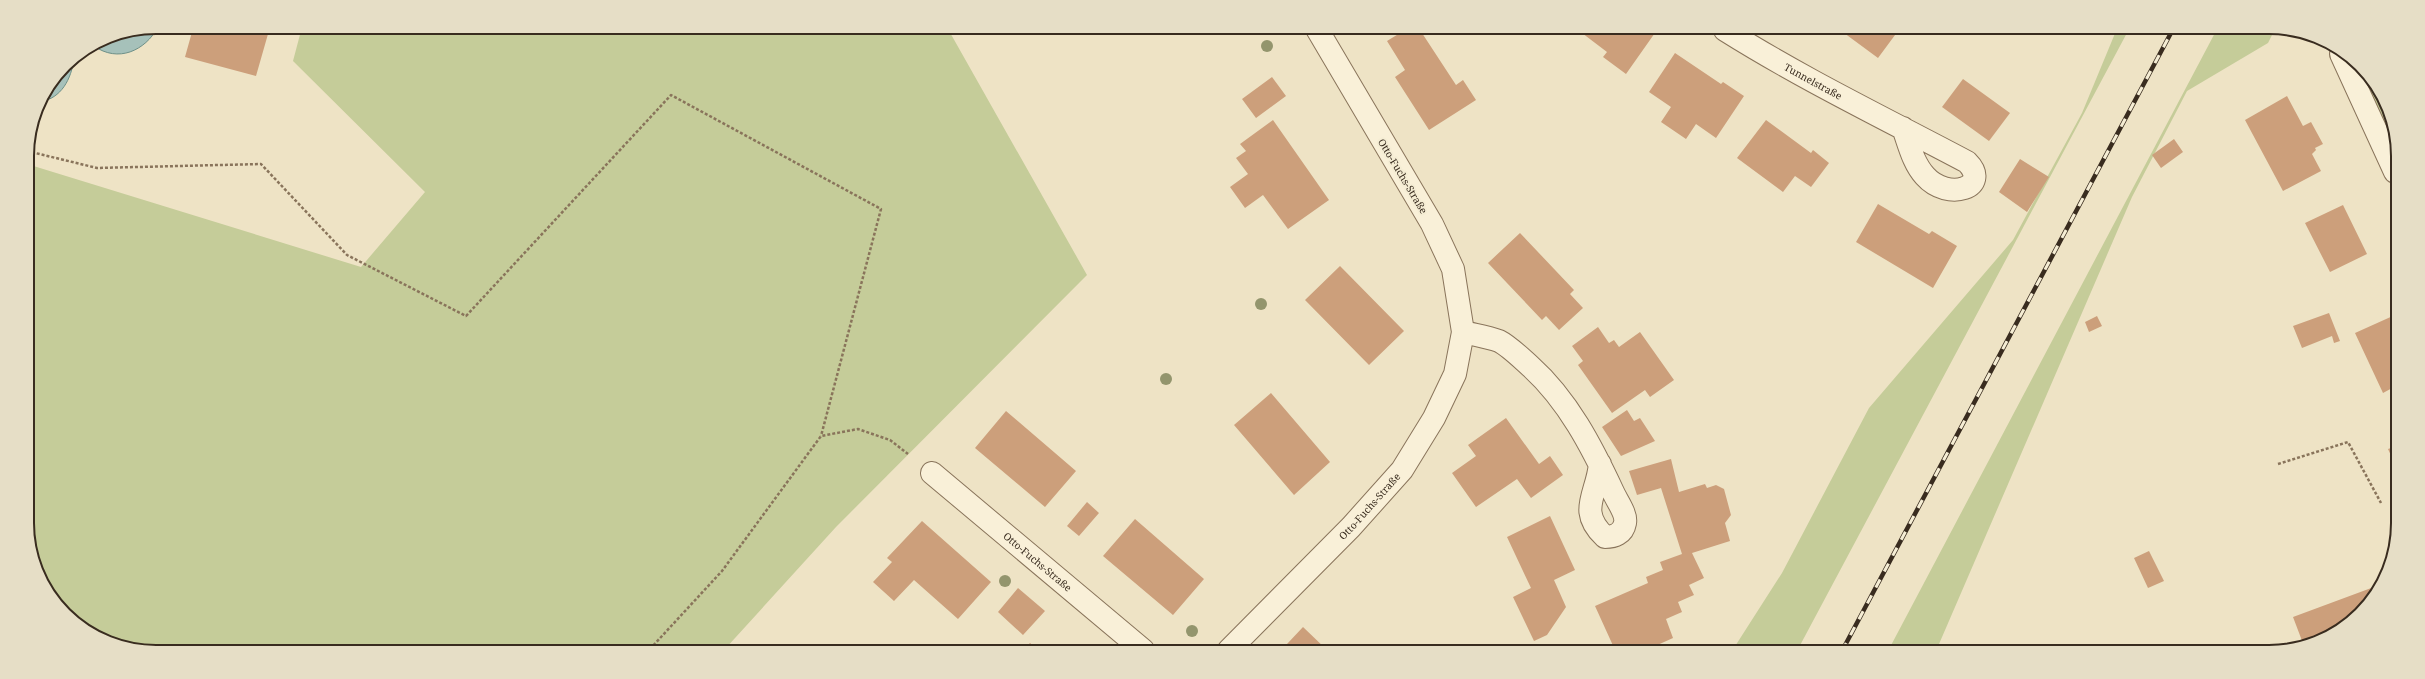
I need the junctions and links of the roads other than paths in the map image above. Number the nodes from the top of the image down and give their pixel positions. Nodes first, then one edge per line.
1 (1320, 34) edge
2 (1731, 34) edge
3 (2344, 60) edge
4 (1904, 128) dead end
5 (2391, 163) edge
6 (1464, 332) junction
7 (1600, 464) dead end
8 (932, 473) road end
9 (1137, 645) edge
10 (1234, 645) edge

1 - 6 street, Otto-Fuchs-Straße
2 - 4 street, Tunnelstraße
3 - 5 street
6 - 7 street
6 - 10 street, Otto-Fuchs-Straße
8 - 9 street, Otto-Fuchs-Straße

